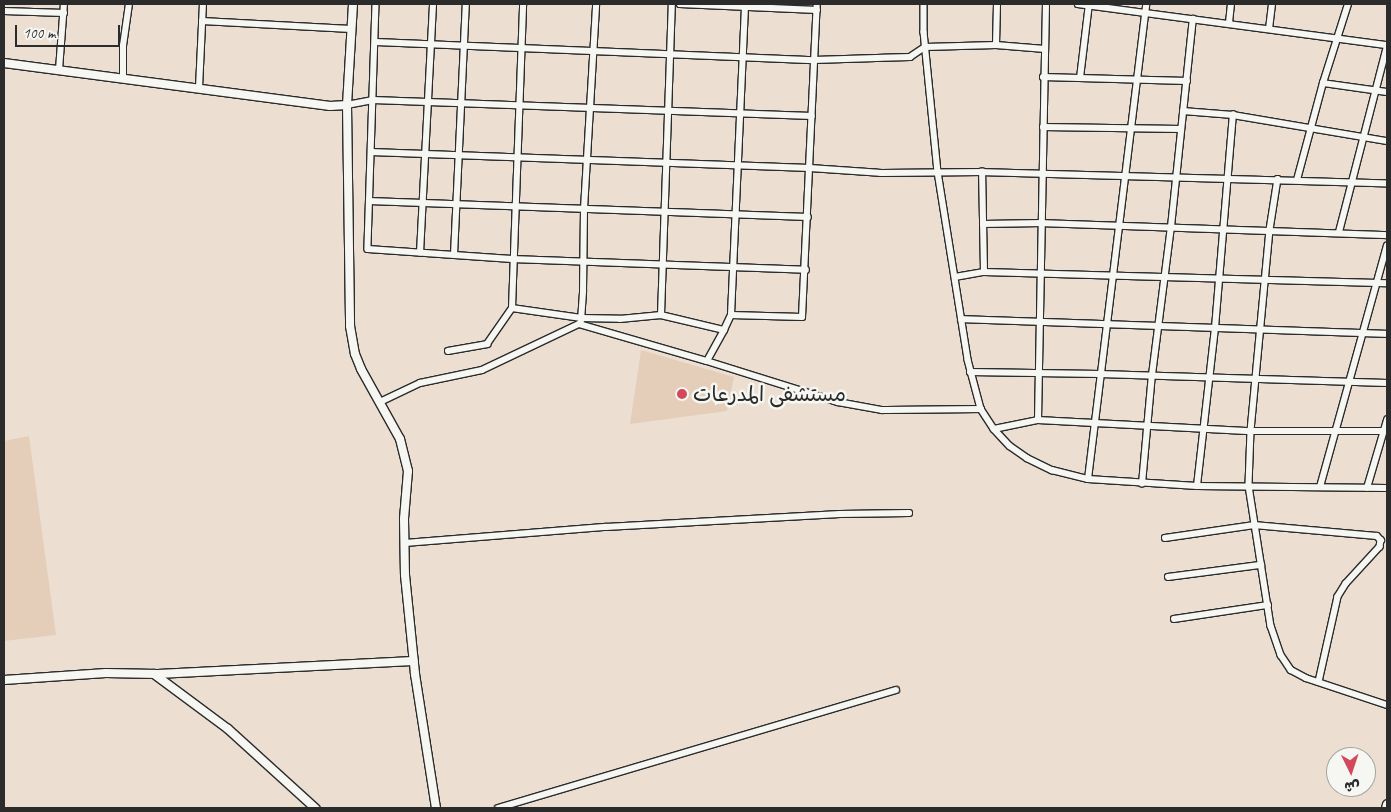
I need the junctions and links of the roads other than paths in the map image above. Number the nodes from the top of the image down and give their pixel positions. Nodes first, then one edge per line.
1 (64, 4) edge
2 (129, 4) edge
3 (203, 4) edge
4 (353, 4) edge
5 (376, 4) edge
6 (434, 4) edge
7 (466, 4) edge
8 (523, 4) edge
9 (596, 4) edge
10 (672, 4) edge
11 (680, 4) edge
12 (924, 4) edge
13 (997, 4) edge
14 (1046, 4) edge
15 (1078, 4) edge
16 (1089, 4) edge
17 (1146, 4) edge
18 (1231, 4) edge
19 (1272, 4) edge
20 (1348, 4) edge
21 (744, 5) edge
22 (817, 7) edge
23 (4, 11) edge
24 (1145, 11) junction
25 (64, 14) junction
26 (1193, 18) junction
27 (202, 21) junction
28 (1229, 23) junction
29 (351, 29) junction
30 (1269, 30) junction
31 (1337, 40) junction
32 (376, 42) junction
33 (431, 45) junction
34 (996, 45) junction
35 (1387, 46) edge
36 (464, 47) junction
37 (925, 47) junction
38 (521, 49) junction
39 (1045, 49) junction
40 (594, 52) junction
41 (670, 53) junction
42 (743, 56) junction
43 (814, 60) junction
44 (4, 63) edge
45 (59, 70) junction
46 (1043, 77) junction
47 (123, 78) junction
48 (1080, 78) junction
49 (1137, 79) junction
50 (1187, 81) junction
51 (1323, 83) junction
52 (199, 88) junction
53 (1376, 91) junction
54 (1387, 92) edge
55 (373, 100) junction
56 (429, 102) junction
57 (462, 102) junction
58 (347, 105) junction
59 (519, 106) junction
60 (590, 108) junction
61 (668, 111) junction
62 (1183, 111) junction
63 (740, 114) junction
64 (1233, 115) junction
65 (812, 116) junction
66 (1042, 127) junction
67 (1130, 127) junction
68 (1181, 129) junction
69 (1311, 129) junction
70 (1363, 138) junction
71 (1387, 141) edge
72 (372, 152) junction
73 (426, 154) junction
74 (459, 156) junction
75 (516, 158) junction
76 (587, 160) junction
77 (666, 163) junction
78 (738, 166) junction
79 (810, 168) junction
80 (938, 172) junction
81 (982, 172) junction
82 (1043, 174) junction
83 (1124, 177) junction
84 (1228, 178) junction
85 (1177, 179) junction
86 (1278, 179) junction
87 (1297, 180) junction
88 (1352, 182) junction
89 (1387, 183) edge
90 (369, 201) junction
91 (423, 204) junction
92 (456, 205) junction
93 (514, 207) junction
94 (584, 210) junction
95 (664, 212) junction
96 (736, 216) junction
97 (808, 217) junction
98 (982, 224) junction
99 (1042, 224) junction
100 (1119, 226) junction
101 (1172, 227) junction
102 (1224, 229) junction
103 (1270, 230) junction
104 (1339, 232) junction
105 (1387, 235) edge
106 (1387, 246) edge
107 (420, 253) junction
108 (454, 255) junction
109 (512, 259) junction
110 (583, 261) junction
111 (662, 264) junction
112 (734, 267) junction
113 (806, 270) junction
114 (984, 272) junction
115 (1041, 272) junction
116 (1113, 275) junction
117 (1165, 276) junction
118 (955, 277) junction
119 (1219, 278) junction
120 (1266, 281) junction
121 (1377, 283) junction
122 (1387, 283) edge
123 (512, 308) junction
124 (660, 315) junction
125 (731, 315) junction
126 (961, 319) junction
127 (580, 321) junction
128 (1040, 322) junction
129 (1107, 324) junction
130 (1159, 326) junction
131 (1214, 328) junction
132 (724, 330) junction
133 (1262, 332) junction
134 (1363, 334) junction
135 (1387, 334) edge
136 (448, 351) dead end
137 (707, 361) junction
138 (970, 372) junction
139 (1040, 372) junction
140 (1100, 374) junction
141 (1152, 375) junction
142 (1209, 378) junction
143 (1256, 380) junction
144 (1348, 383) junction
145 (1387, 383) edge
146 (380, 402) junction
147 (981, 409) junction
148 (1038, 420) junction
149 (1387, 420) edge
150 (1094, 422) junction
151 (1147, 426) junction
152 (1204, 428) junction
153 (994, 430) junction
154 (1251, 431) junction
155 (1386, 431) edge
156 (1334, 432) junction
157 (1088, 479) junction
158 (1142, 484) junction
159 (1197, 486) junction
160 (1249, 486) junction
161 (1320, 487) junction
162 (1367, 488) junction
163 (1387, 488) edge
164 (909, 512) dead end
165 (1254, 525) junction
166 (1165, 538) dead end
167 (405, 543) junction
168 (1261, 565) junction
169 (1168, 577) dead end
170 (1268, 605) junction
171 (1174, 619) dead end
172 (414, 662) junction
173 (154, 674) junction
174 (4, 680) edge
175 (1319, 682) junction
176 (896, 690) dead end
177 (1387, 705) edge
178 (1387, 804) edge
179 (315, 808) edge
180 (436, 808) edge
181 (498, 808) edge
182 (1386, 808) edge

1 - 25 street
2 - 47 street
3 - 27 street
4 - 29 street
5 - 32 street
6 - 33 street
7 - 36 street
8 - 38 street
9 - 40 street
10 - 41 street
11 - 21 street
12 - 37 street
13 - 34 street
14 - 39 street
15 - 16 street
16 - 24 street
16 - 48 street
17 - 24 street
18 - 28 street
19 - 30 street
20 - 31 street
21 - 22 street
21 - 42 street
22 - 43 street
23 - 25 street
24 - 26 street
24 - 49 street
25 - 45 street
26 - 28 street
26 - 50 street
27 - 29 street
27 - 52 street
28 - 30 street
29 - 58 street
30 - 31 street
31 - 35 street
31 - 51 street
32 - 33 street
32 - 55 street
33 - 36 street
33 - 56 street
34 - 37 street
34 - 39 street
35 - 53 street
36 - 38 street
36 - 57 street
37 - 43 street
37 - 80 street
38 - 40 street
38 - 59 street
39 - 46 street
40 - 41 street
40 - 60 street
41 - 42 street
41 - 61 street
42 - 43 street
42 - 63 street
43 - 65 street
44 - 45 street
45 - 47 street
46 - 48 street
46 - 66 street
47 - 52 street
48 - 49 street
49 - 50 street
49 - 67 street
50 - 62 street
51 - 53 street
51 - 69 street
52 - 58 street
53 - 54 street
53 - 70 street
55 - 56 street
55 - 58 street
55 - 72 street
56 - 57 street
56 - 73 street
57 - 59 street
57 - 74 street
58 - 146 street
59 - 60 street
59 - 75 street
60 - 61 street
60 - 76 street
61 - 63 street
61 - 77 street
62 - 64 street
62 - 68 street
63 - 65 street
63 - 78 street
64 - 69 street
64 - 84 street
65 - 79 street
66 - 67 street
66 - 82 street
67 - 68 street
67 - 83 street
68 - 85 street
69 - 70 street
69 - 87 street
70 - 71 street
70 - 88 street
72 - 73 street
72 - 90 street
73 - 74 street
73 - 91 street
74 - 75 street
74 - 92 street
75 - 76 street
75 - 93 street
76 - 77 street
76 - 94 street
77 - 78 street
77 - 95 street
78 - 79 street
78 - 96 street
79 - 80 street
79 - 97 street
80 - 81 street
80 - 118 street
81 - 82 street
81 - 98 street
82 - 83 street
82 - 99 street
83 - 85 street
83 - 100 street
84 - 85 street
84 - 86 street
84 - 102 street
85 - 101 street
86 - 87 street
86 - 103 street
87 - 88 street
88 - 89 street
88 - 104 street
90 - 91 street
90 - 107 street
91 - 92 street
91 - 107 street
92 - 93 street
92 - 108 street
93 - 94 street
93 - 109 street
94 - 95 street
94 - 110 street
95 - 96 street
95 - 111 street
96 - 97 street
96 - 112 street
97 - 113 street
98 - 99 street
98 - 114 street
99 - 100 street
99 - 115 street
100 - 101 street
100 - 116 street
101 - 102 street
101 - 117 street
102 - 103 street
102 - 119 street
103 - 104 street
103 - 120 street
104 - 105 street
106 - 121 street
107 - 108 street
108 - 109 street
109 - 110 street
109 - 123 street
110 - 111 street
110 - 127 street
111 - 112 street
111 - 124 street
112 - 113 street
112 - 125 street
113 - 125 street
114 - 115 street
114 - 118 street
115 - 116 street
115 - 128 street
116 - 117 street
116 - 129 street
117 - 119 street
117 - 130 street
118 - 126 street
119 - 120 street
119 - 131 street
120 - 121 street
120 - 133 street
121 - 122 street
121 - 134 street
123 - 127 street
123 - 136 street
124 - 127 street
124 - 132 street
125 - 132 street
126 - 128 street
126 - 138 street
127 - 137 street
127 - 146 street
128 - 129 street
128 - 139 street
129 - 130 street
129 - 140 street
130 - 131 street
130 - 141 street
131 - 133 street
131 - 142 street
132 - 137 street
133 - 134 street
133 - 143 street
134 - 135 street
134 - 144 street
137 - 147 street
138 - 139 street
138 - 147 street
139 - 140 street
139 - 148 street
140 - 141 street
140 - 150 street
141 - 142 street
141 - 151 street
142 - 143 street
142 - 152 street
143 - 144 street
143 - 154 street
144 - 145 street
144 - 156 street
146 - 167 street
147 - 153 street
148 - 150 street
148 - 153 street
149 - 155 street
150 - 151 street
150 - 157 street
151 - 152 street
151 - 158 street
152 - 154 street
152 - 159 street
153 - 157 street
154 - 156 street
154 - 160 street
155 - 156 street
155 - 162 street
156 - 161 street
157 - 158 street
158 - 159 street
159 - 160 street
160 - 161 street
160 - 165 street
161 - 162 street
162 - 163 street
164 - 167 street
165 - 166 street
165 - 168 street
165 - 175 street
167 - 172 street
168 - 169 street
168 - 170 street
170 - 171 street
170 - 175 street
172 - 173 street
172 - 180 street
173 - 174 street
173 - 179 street
175 - 177 street
176 - 181 street
178 - 182 main road

